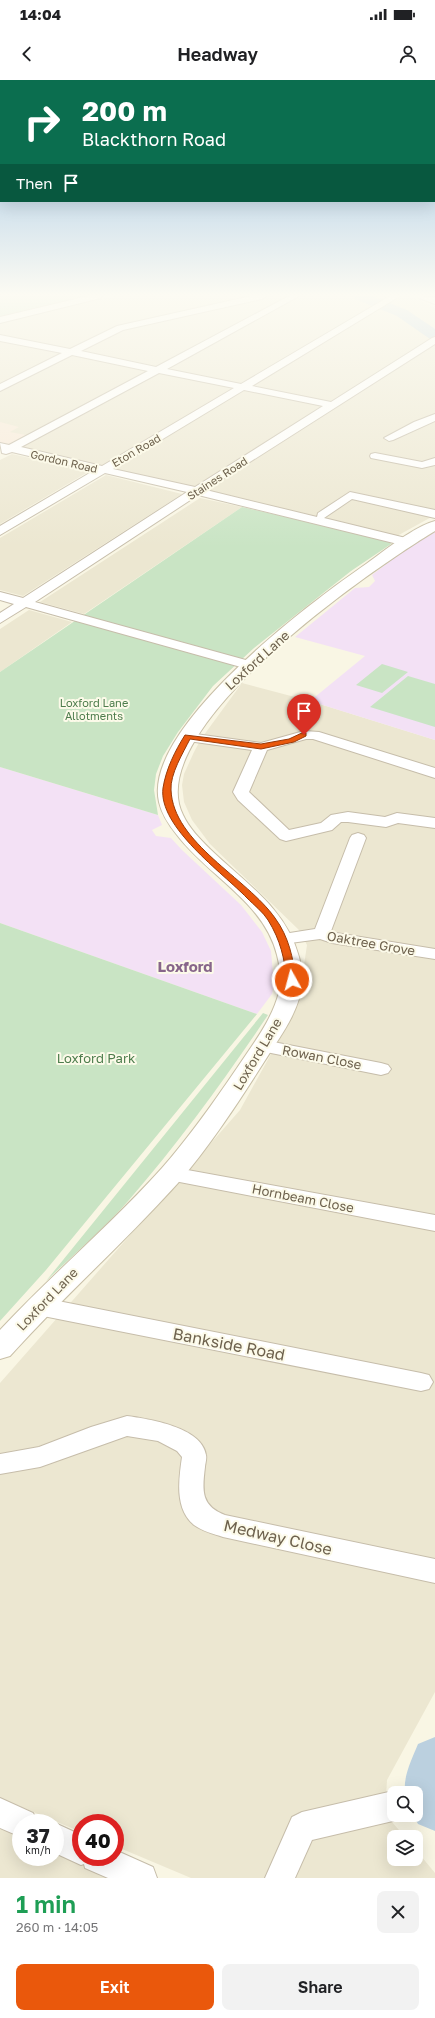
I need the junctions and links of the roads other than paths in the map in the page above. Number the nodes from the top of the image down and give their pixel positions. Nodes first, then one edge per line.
1 (16, 380) edge
2 (137, 380) edge
3 (206, 380) edge
4 (254, 380) edge
5 (372, 380) edge
6 (242, 387) junction
7 (0, 388) edge
8 (332, 405) junction
9 (435, 418) edge
10 (389, 438) dead end
11 (5, 447) edge
12 (0, 454) edge
13 (375, 456) dead end
14 (435, 461) edge
15 (103, 469) junction
16 (198, 491) junction
17 (435, 514) edge
18 (322, 515) dead end
19 (435, 525) edge
20 (0, 531) edge
21 (406, 542) junction
22 (0, 596) edge
23 (25, 603) junction
24 (0, 619) edge
25 (248, 665) junction
26 (188, 737) junction
27 (261, 747) junction
28 (435, 773) edge
29 (435, 823) edge
30 (358, 838) dead end
31 (322, 933) junction
32 (283, 939) junction
33 (435, 954) edge
34 (263, 1046) junction
35 (381, 1069) dead end
36 (171, 1174) junction
37 (435, 1223) edge
38 (38, 1306) junction
39 (0, 1348) edge
40 (421, 1382) dead end
41 (0, 1464) edge
42 (435, 1571) edge
43 (387, 1807) edge
44 (0, 1813) edge
45 (12, 1818) edge
46 (116, 1866) edge
47 (142, 1878) edge
48 (280, 1878) edge

1 - 7 street
2 - 11 street
3 - 6 street
4 - 6 street, Eton Road
5 - 8 street, Staines Road
6 - 8 street
6 - 15 street, Eton Road
8 - 16 street, Staines Road
9 - 10 street
11 - 12 street
11 - 15 street, Gordon Road
13 - 14 street
15 - 16 street, Gordon Road
15 - 20 street, Eton Road
16 - 21 street, Gordon Road
16 - 23 street, Staines Road
17 - 18 street
19 - 21 street, Loxford Lane
21 - 25 street, Loxford Lane
22 - 23 street
23 - 24 street, Staines Road
23 - 25 street
25 - 26 street, Loxford Lane
26 - 27 street
26 - 32 street, Loxford Lane
27 - 28 street
27 - 29 street
30 - 31 street
31 - 32 street, Oaktree Grove
31 - 33 street, Oaktree Grove
32 - 34 street, Loxford Lane
34 - 35 street, Rowan Close
34 - 36 street, Loxford Lane
36 - 37 street, Hornbeam Close
36 - 38 street, Loxford Lane
38 - 39 street, Loxford Lane
38 - 40 street, Bankside Road
41 - 42 street, Medway Close
43 - 48 street
44 - 45 street
46 - 47 street

